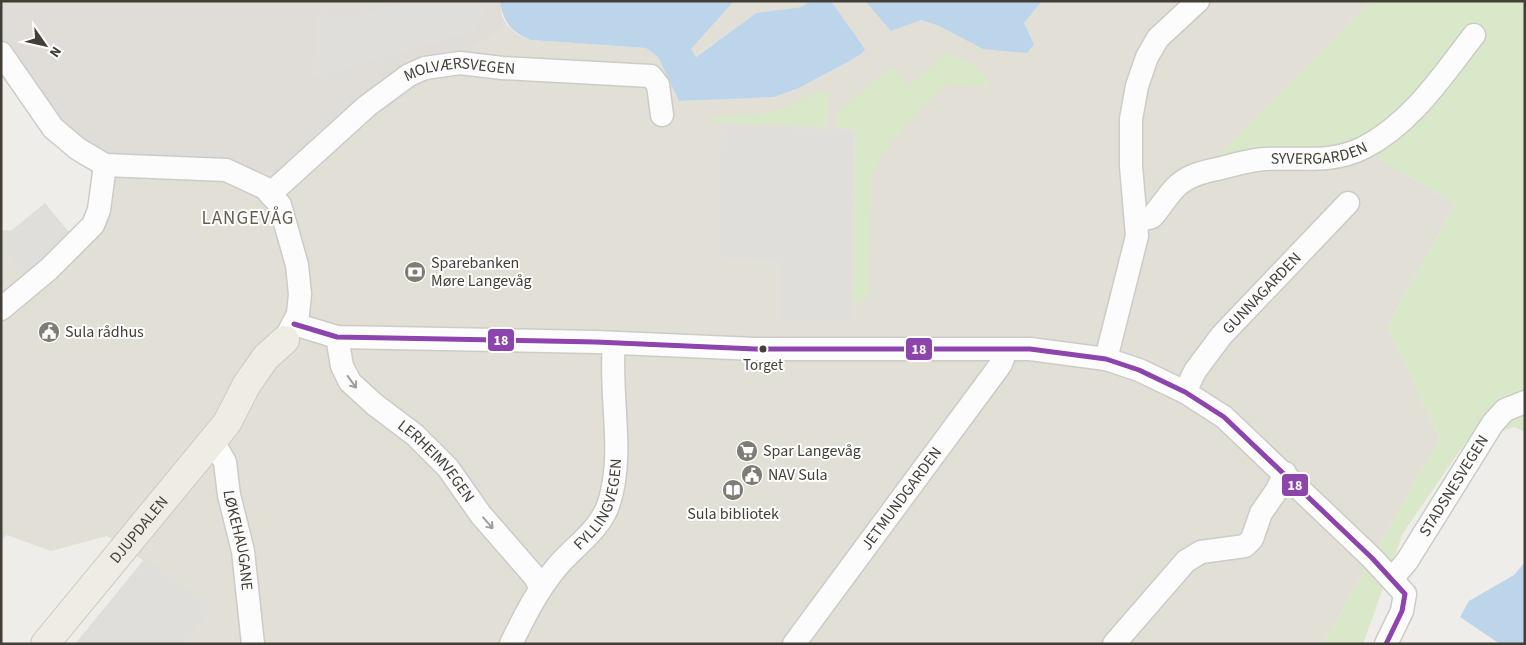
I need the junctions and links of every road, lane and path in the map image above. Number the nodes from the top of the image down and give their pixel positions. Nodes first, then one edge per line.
1 (1198, 1) edge
2 (1474, 35) dead end
3 (1, 53) edge
4 (662, 115) dead end
5 (105, 165) junction
6 (270, 194) junction
7 (1348, 203) dead end
8 (1138, 220) junction
9 (1, 309) edge
10 (289, 332) junction
11 (337, 337) junction
12 (614, 343) junction
13 (1006, 350) junction
14 (1106, 359) junction
15 (1185, 392) junction
16 (1525, 402) edge
17 (212, 440) junction
18 (1285, 473) junction
19 (1392, 579) junction
20 (540, 587) junction
21 (46, 644) edge
22 (253, 644) edge
23 (511, 644) edge
24 (794, 644) edge
25 (1114, 644) edge
26 (1386, 644) edge

1 - 8 street
2 - 8 street, SYVERGARDEN
3 - 5 street
4 - 6 street, MOLVÆRSVEGEN
5 - 6 street
5 - 9 street
6 - 10 street
7 - 15 street, GUNNAGARDEN
8 - 14 street
10 - 11 street
10 - 17 main road, DJUPDALEN
11 - 12 street
11 -> 20 street, LERHEIMVEGEN
12 - 13 street
12 - 20 street, FYLLINGVEGEN
13 - 14 street
13 - 24 street, JETMUNDGARDEN
14 - 15 street
15 - 18 street
16 - 19 street, STADSNESVEGEN
17 - 21 main road, DJUPDALEN
17 - 22 street, LØKEHAUGANE
18 - 19 street
18 - 25 street
19 - 26 street
20 - 23 street, FYLLINGVEGEN

